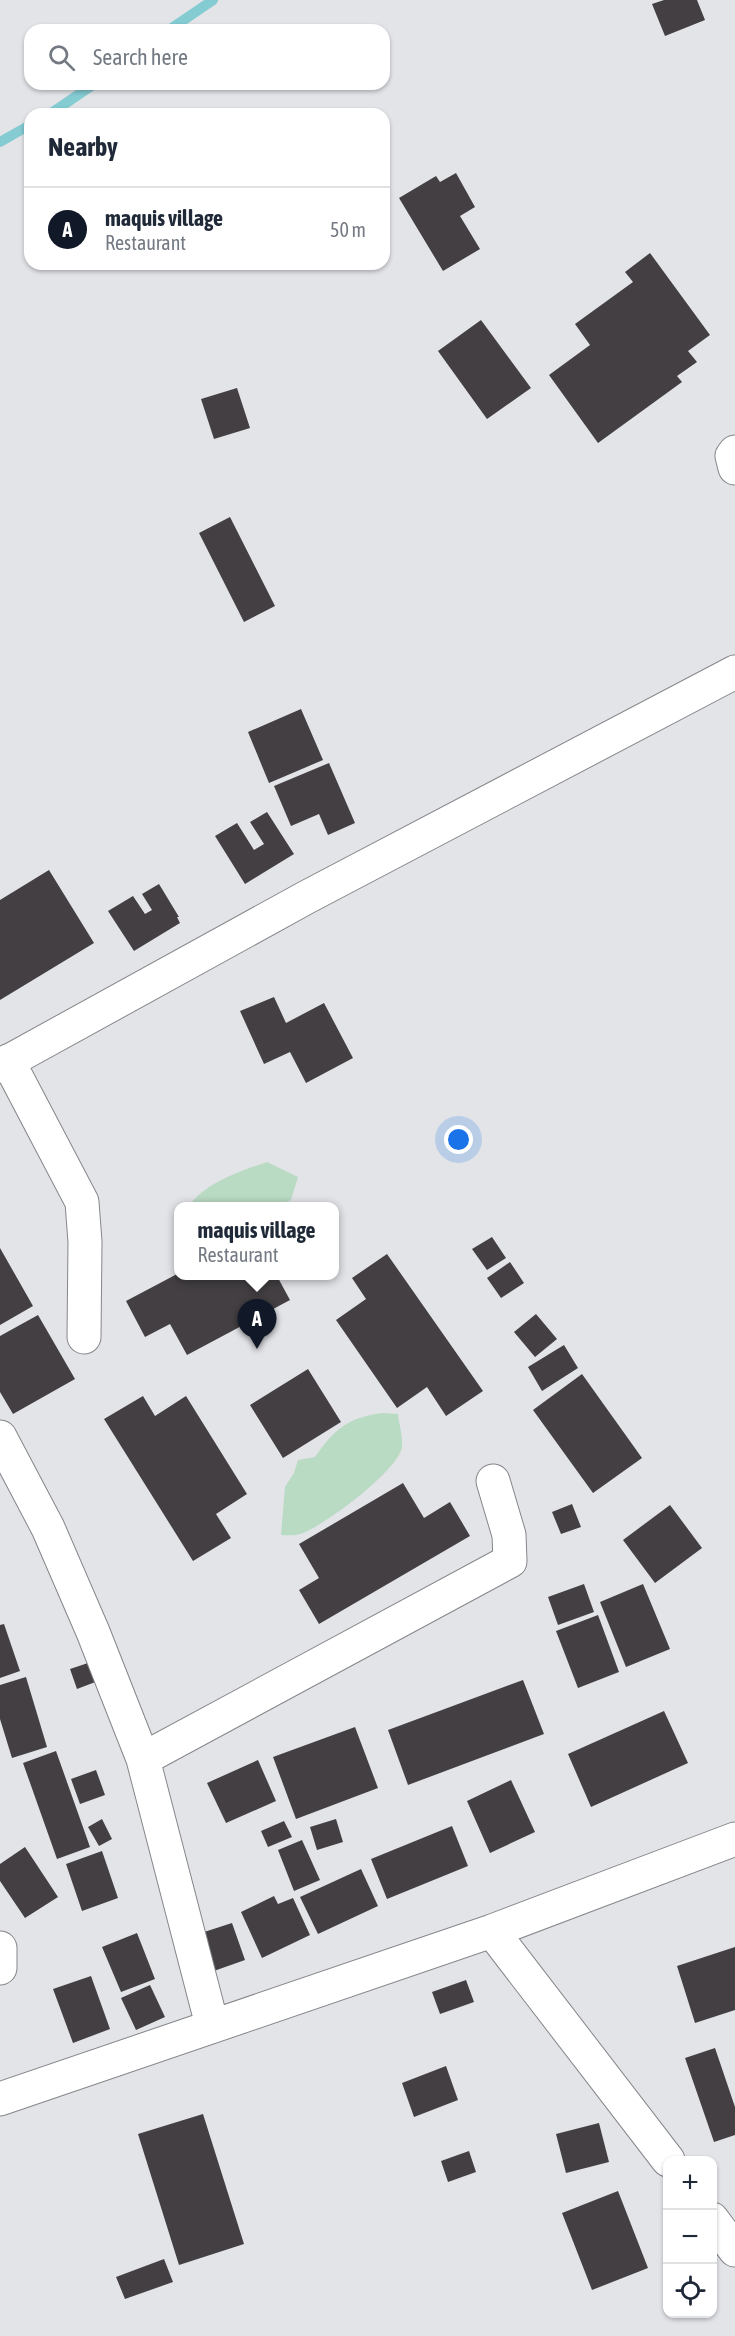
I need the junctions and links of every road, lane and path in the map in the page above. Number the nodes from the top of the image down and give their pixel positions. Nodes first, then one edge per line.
1 (735, 452) edge
2 (735, 468) edge
3 (735, 672) edge
4 (4, 1064) edge
5 (84, 1337) dead end
6 (0, 1437) edge
7 (493, 1481) dead end
8 (142, 1759) junction
9 (735, 1839) edge
10 (492, 1930) junction
11 (0, 1948) edge
12 (0, 1968) edge
13 (212, 2025) junction
14 (0, 2099) edge
15 (665, 2156) edge
16 (717, 2226) edge
17 (735, 2250) edge

1 - 2 street
3 - 4 street
4 - 5 street
6 - 8 street
7 - 8 street
8 - 13 street
9 - 10 street
10 - 13 street
10 - 15 street
11 - 12 street
13 - 14 street
16 - 17 street

